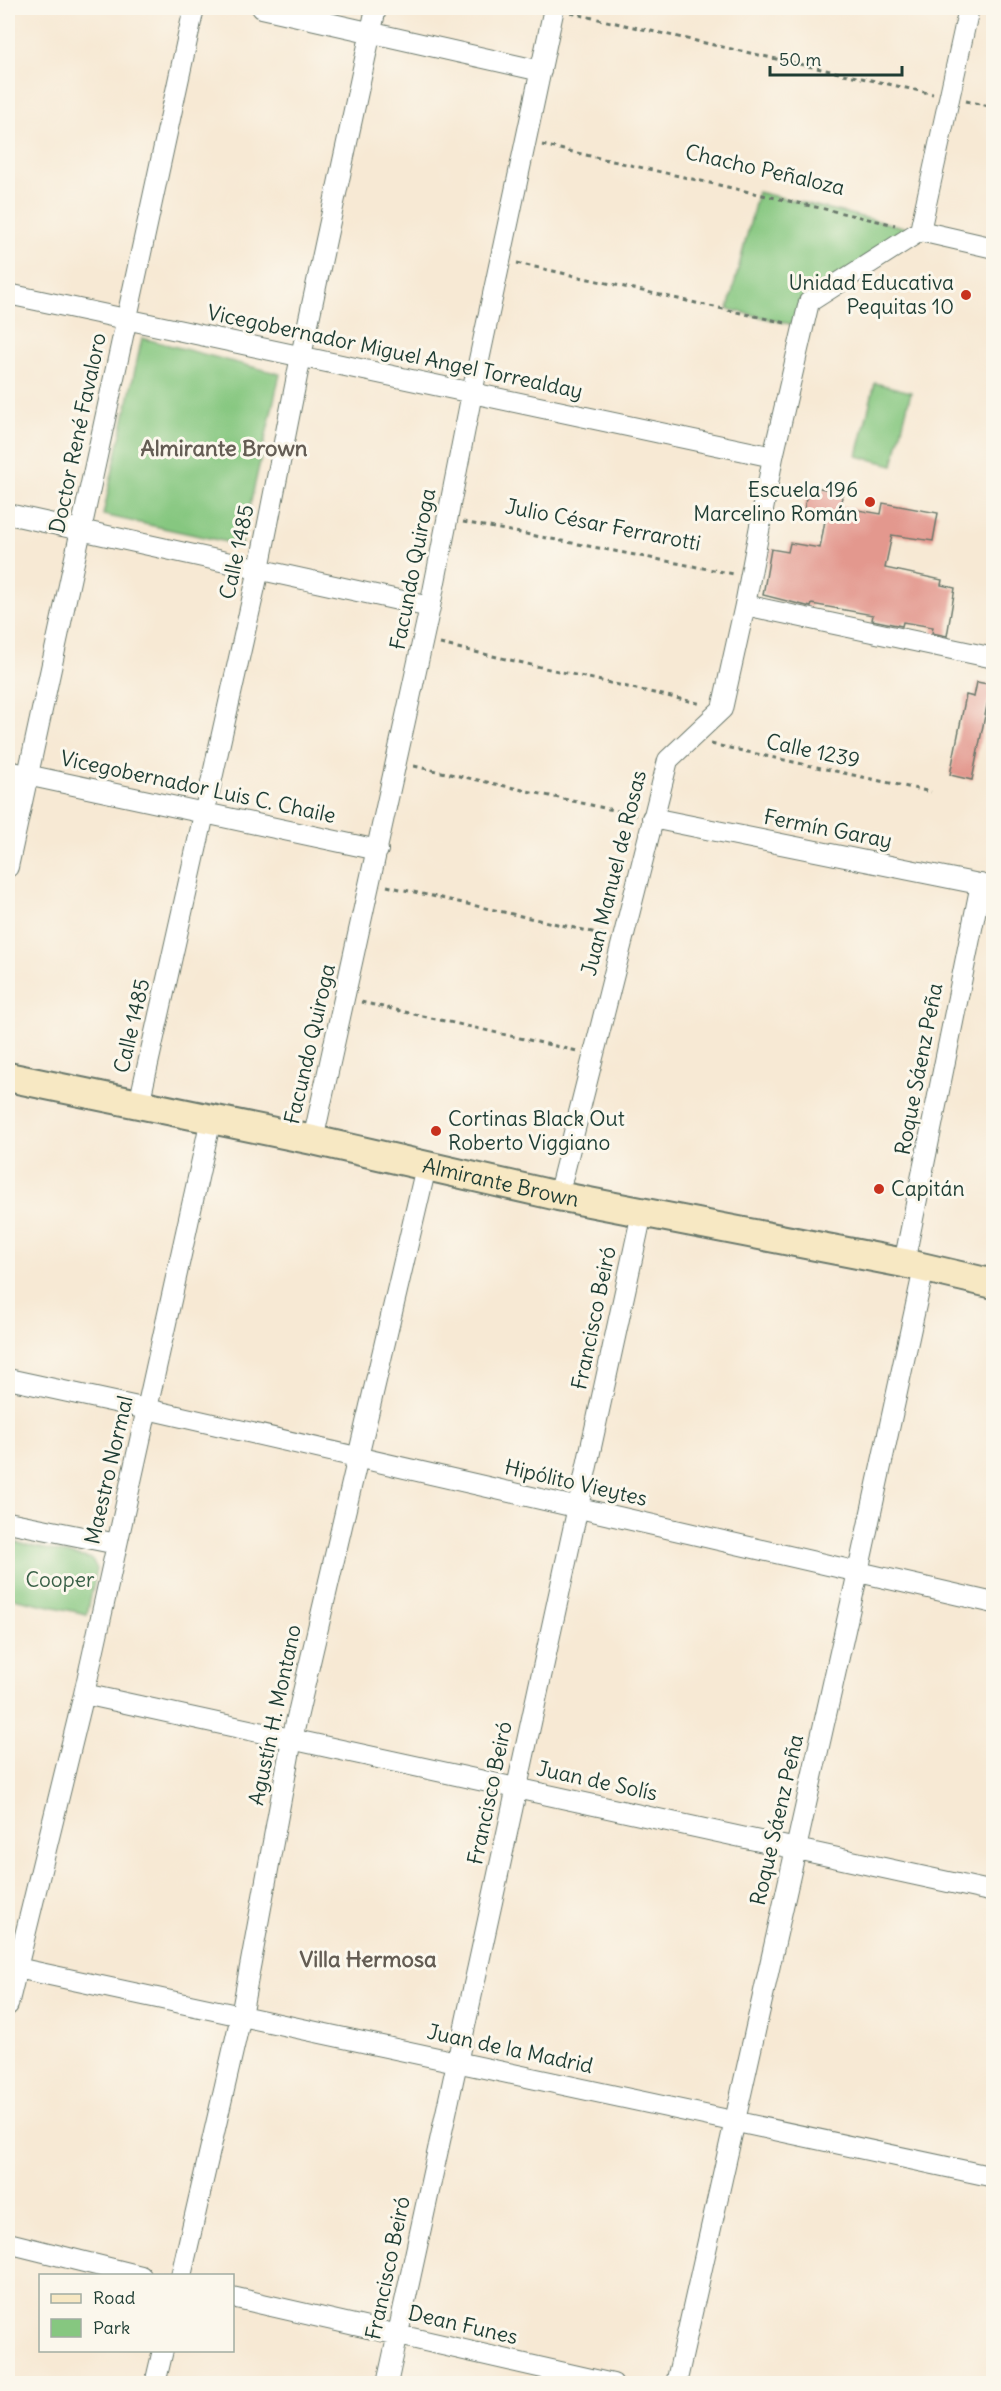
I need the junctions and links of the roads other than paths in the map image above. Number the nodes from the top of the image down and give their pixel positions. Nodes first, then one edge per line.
1 (194, 8) edge
2 (262, 8) edge
3 (376, 8) edge
4 (969, 8) edge
5 (554, 9) edge
6 (371, 33) junction
7 (541, 71) junction
8 (921, 231) junction
9 (993, 248) edge
10 (8, 294) edge
11 (126, 319) junction
12 (301, 356) junction
13 (472, 393) junction
14 (773, 457) junction
15 (8, 514) edge
16 (83, 531) junction
17 (259, 569) junction
18 (745, 606) junction
19 (430, 607) junction
20 (993, 658) edge
21 (8, 771) edge
22 (28, 775) junction
23 (204, 813) junction
24 (652, 818) junction
25 (378, 850) junction
26 (8, 867) edge
27 (987, 886) edge
28 (8, 1077) edge
29 (139, 1104) junction
30 (211, 1119) junction
31 (313, 1140) junction
32 (426, 1167) junction
33 (558, 1196) junction
34 (642, 1213) junction
35 (914, 1266) junction
36 (993, 1284) edge
37 (8, 1379) edge
38 (147, 1409) junction
39 (358, 1457) junction
40 (577, 1508) junction
41 (8, 1522) edge
42 (117, 1544) junction
43 (858, 1572) junction
44 (993, 1603) edge
45 (84, 1694) junction
46 (292, 1739) junction
47 (516, 1788) junction
48 (795, 1849) junction
49 (993, 1892) edge
50 (17, 1968) junction
51 (8, 2005) edge
52 (242, 2016) junction
53 (457, 2062) junction
54 (734, 2121) junction
55 (993, 2177) edge
56 (8, 2243) edge
57 (133, 2274) edge
58 (181, 2274) edge
59 (234, 2297) edge
60 (398, 2334) junction
61 (163, 2352) edge
62 (155, 2384) edge
63 (387, 2384) edge
64 (613, 2384) edge
65 (676, 2384) edge

1 - 11 street, Doctor René Favaloro
2 - 6 street
3 - 6 street, Calle 1485
4 - 8 street
5 - 7 street, Facundo Quiroga
6 - 7 street
6 - 12 street, Calle 1485
7 - 13 street, Facundo Quiroga
8 - 9 street
8 - 14 street
10 - 11 street, Vicegobernador Miguel Angel Torrealday
11 - 12 street, Vicegobernador Miguel Angel Torrealday
11 - 16 street, Doctor René Favaloro
12 - 13 street, Vicegobernador Miguel Angel Torrealday
12 - 17 street, Calle 1485
13 - 14 street, Vicegobernador Miguel Angel Torrealday
13 - 19 street, Facundo Quiroga
14 - 18 street
15 - 16 street
16 - 17 street
16 - 22 street, Doctor René Favaloro
17 - 19 street
17 - 23 street, Calle 1485
18 - 20 street
18 - 24 street, Juan Manuel de Rosas
19 - 25 street, Facundo Quiroga
21 - 22 street, Vicegobernador Luis C. Chaile
22 - 23 street, Vicegobernador Luis C. Chaile
22 - 26 street, Doctor René Favaloro
23 - 25 street, Vicegobernador Luis C. Chaile
23 - 29 street, Calle 1485
24 - 27 street, Fermín Garay
24 - 33 street, Juan Manuel de Rosas
25 - 31 street, Facundo Quiroga
27 - 35 street, Roque Sáenz Peña
28 - 29 main road, Almirante Brown
29 - 30 main road, Almirante Brown
30 - 31 main road, Almirante Brown
30 - 38 street, Maestro Normal
31 - 32 main road, Almirante Brown
32 - 33 main road, Almirante Brown
32 - 39 street, Agustín H. Montano
33 - 34 main road, Almirante Brown
34 - 35 main road, Almirante Brown
34 - 40 street, Francisco Beiró
35 - 36 main road, Almirante Brown
35 - 43 street, Roque Sáenz Peña
37 - 38 street, Hipólito Vieytes
38 - 39 street, Hipólito Vieytes
38 - 42 street, Maestro Normal
39 - 40 street, Hipólito Vieytes
39 - 46 street, Agustín H. Montano
40 - 43 street, Hipólito Vieytes
40 - 47 street, Francisco Beiró
41 - 42 street
42 - 45 street, Maestro Normal
43 - 44 street, Hipólito Vieytes
43 - 48 street, Roque Sáenz Peña
45 - 46 street, Juan de Solís
45 - 50 street, Maestro Normal
46 - 47 street, Juan de Solís
46 - 52 street, Agustín H. Montano
47 - 48 street, Juan de Solís
47 - 53 street, Francisco Beiró
48 - 49 street, Juan de Solís
48 - 54 street, Roque Sáenz Peña
50 - 51 street, Maestro Normal
50 - 52 street, Juan de la Madrid
52 - 53 street, Juan de la Madrid
52 - 58 street, Agustín H. Montano
53 - 54 street, Juan de la Madrid
53 - 60 street, Francisco Beiró
54 - 55 street, Juan de la Madrid
54 - 65 street, Roque Sáenz Peña
56 - 57 street
59 - 60 street, Dean Funes
60 - 63 street, Francisco Beiró
60 - 64 street, Dean Funes
61 - 62 street

